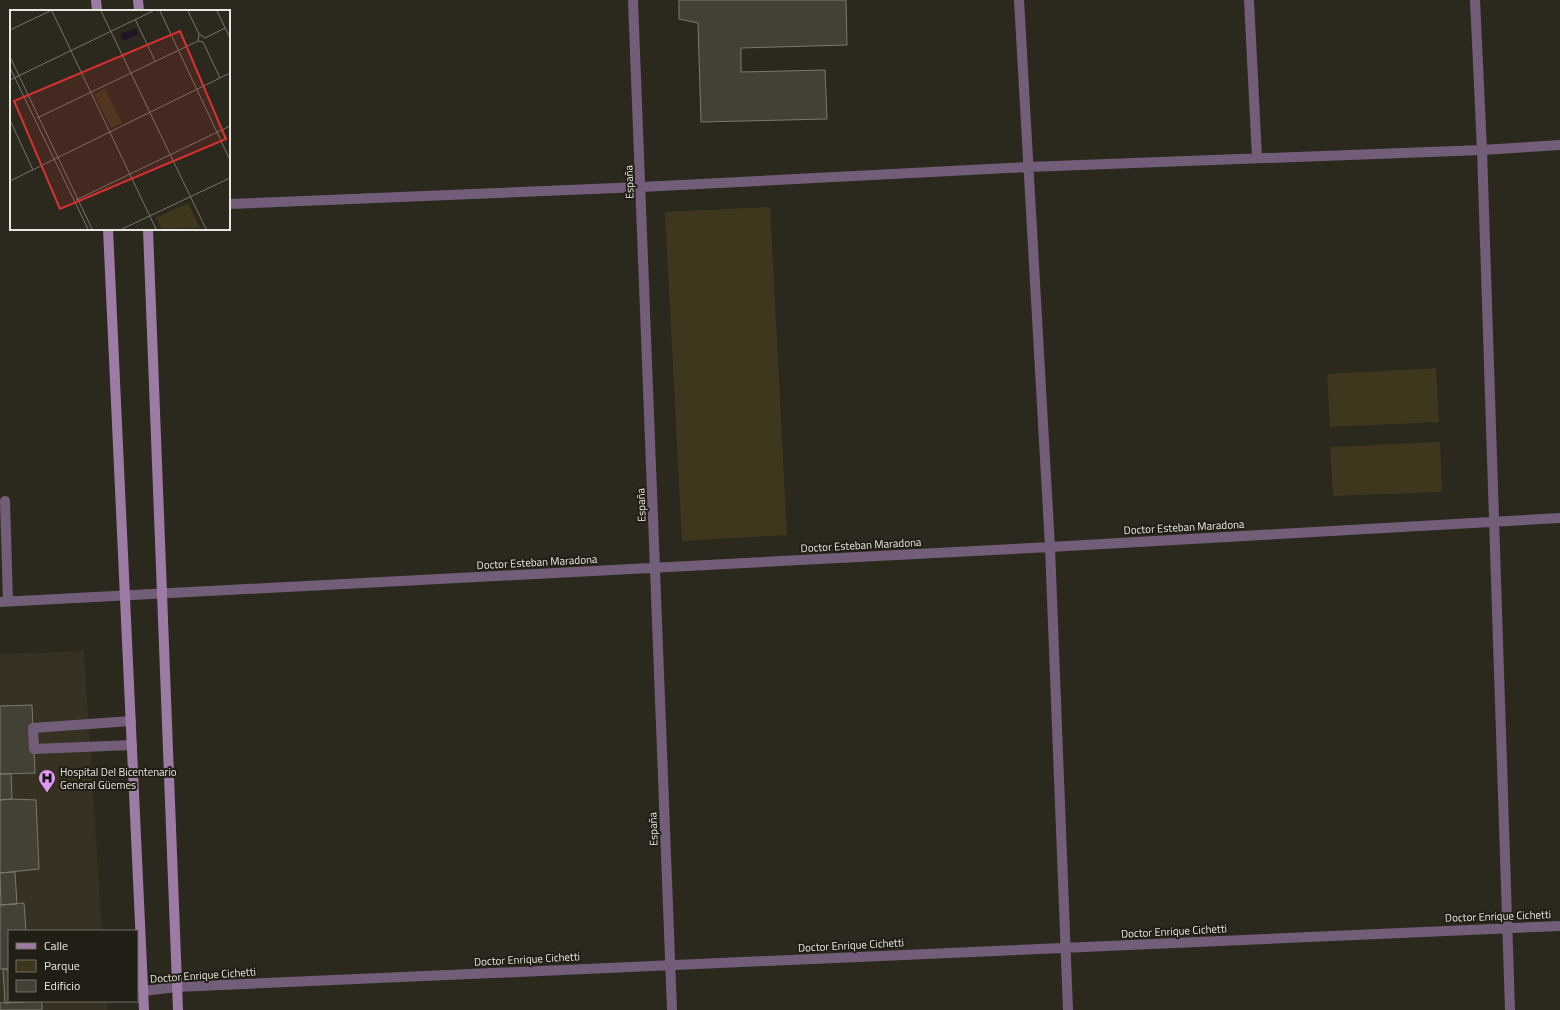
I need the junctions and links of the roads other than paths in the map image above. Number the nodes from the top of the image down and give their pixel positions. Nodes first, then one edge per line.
1 (96, 0) edge
2 (138, 0) edge
3 (633, 0) edge
4 (1019, 0) edge
5 (1249, 0) edge
6 (1475, 0) edge
7 (97, 10) edge
8 (139, 10) edge
9 (1560, 145) edge
10 (1482, 150) junction
11 (1257, 158) junction
12 (1028, 167) junction
13 (641, 187) junction
14 (230, 204) edge
15 (108, 230) edge
16 (148, 230) edge
17 (5, 501) dead end
18 (1560, 518) edge
19 (1494, 521) junction
20 (1050, 547) junction
21 (656, 568) junction
22 (163, 594) junction
23 (125, 596) junction
24 (4, 602) edge
25 (131, 721) junction
26 (132, 745) junction
27 (1560, 926) edge
28 (1507, 928) junction
29 (1064, 948) junction
30 (669, 965) junction
31 (177, 987) junction
32 (142, 991) junction
33 (144, 1010) edge
34 (178, 1010) edge
35 (672, 1010) edge
36 (1068, 1010) edge
37 (1510, 1010) edge

1 - 7 main road
2 - 8 main road
3 - 13 street, España
4 - 12 street
5 - 11 street
6 - 10 street
9 - 10 street
10 - 11 street
10 - 19 street
11 - 12 street
12 - 13 street
12 - 20 street
13 - 14 street
13 - 21 street, España
15 - 23 main road
16 - 22 main road
17 - 24 street
18 - 19 street, Doctor Esteban Maradona
19 - 20 street, Doctor Esteban Maradona
19 - 28 street
20 - 21 street, Doctor Esteban Maradona
20 - 29 street
21 - 22 street, Doctor Esteban Maradona
21 - 30 street, España
22 - 23 street, Doctor Esteban Maradona
22 - 31 main road
23 - 24 street, Doctor Esteban Maradona
23 - 25 main road
25 - 26 main road
25 - 26 street
26 - 32 main road
27 - 28 street, Doctor Enrique Cichetti
28 - 29 street, Doctor Enrique Cichetti
28 - 37 street
29 - 30 street, Doctor Enrique Cichetti
29 - 36 street
30 - 31 street, Doctor Enrique Cichetti
30 - 35 street, España
31 - 32 street, Doctor Enrique Cichetti
31 - 34 main road
32 - 33 main road

